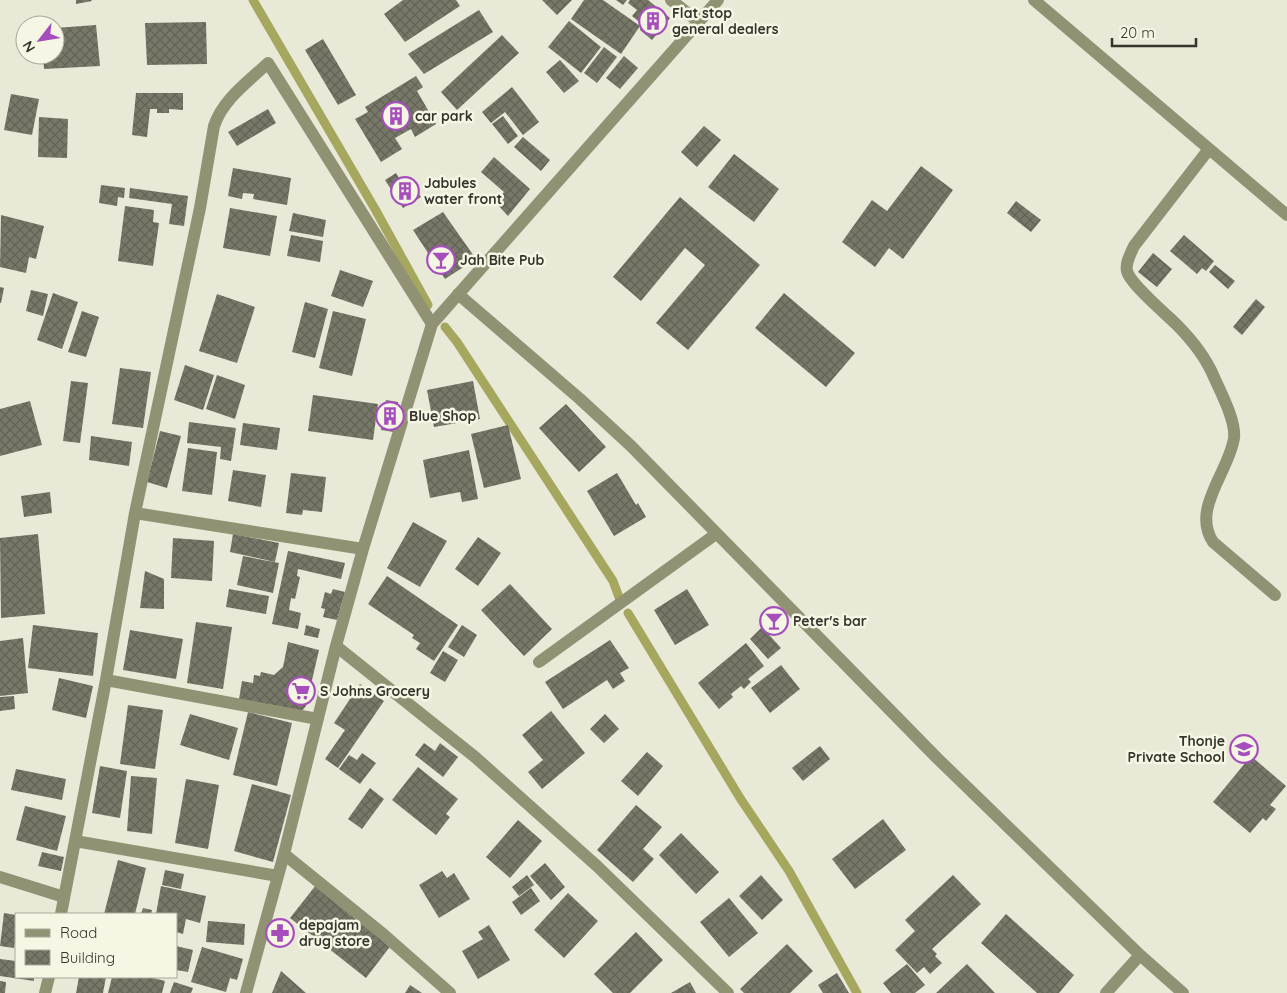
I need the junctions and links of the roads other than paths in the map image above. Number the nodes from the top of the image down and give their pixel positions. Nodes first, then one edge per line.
1 (671, 0) edge
2 (718, 0) edge
3 (1034, 0) edge
4 (699, 22) junction
5 (1209, 149) junction
6 (1287, 215) edge
7 (458, 294) junction
8 (432, 324) junction
9 (135, 513) junction
10 (716, 534) junction
11 (363, 549) junction
12 (1275, 595) dead end
13 (336, 646) junction
14 (539, 662) dead end
15 (106, 680) junction
16 (318, 719) junction
17 (75, 841) junction
18 (284, 854) junction
19 (278, 876) junction
20 (0, 878) edge
21 (64, 896) junction
22 (61, 913) edge
23 (1140, 955) junction
24 (48, 978) edge
25 (45, 993) edge
26 (246, 993) edge
27 (450, 993) edge
28 (728, 993) edge
29 (1106, 993) edge
30 (1183, 993) edge

1 - 4 street
2 - 4 street
3 - 5 street
4 - 7 street
5 - 6 street
5 - 12 street
7 - 8 street
7 - 10 street
8 - 9 street
8 - 11 street
9 - 11 street
9 - 15 street
10 - 14 street
10 - 23 street
11 - 13 street
13 - 16 street
13 - 28 street
15 - 16 street
15 - 17 street
16 - 18 street
17 - 19 street
17 - 21 street
18 - 19 street
18 - 27 street
19 - 26 street
20 - 21 street
21 - 22 street
23 - 29 street
23 - 30 street
24 - 25 street

